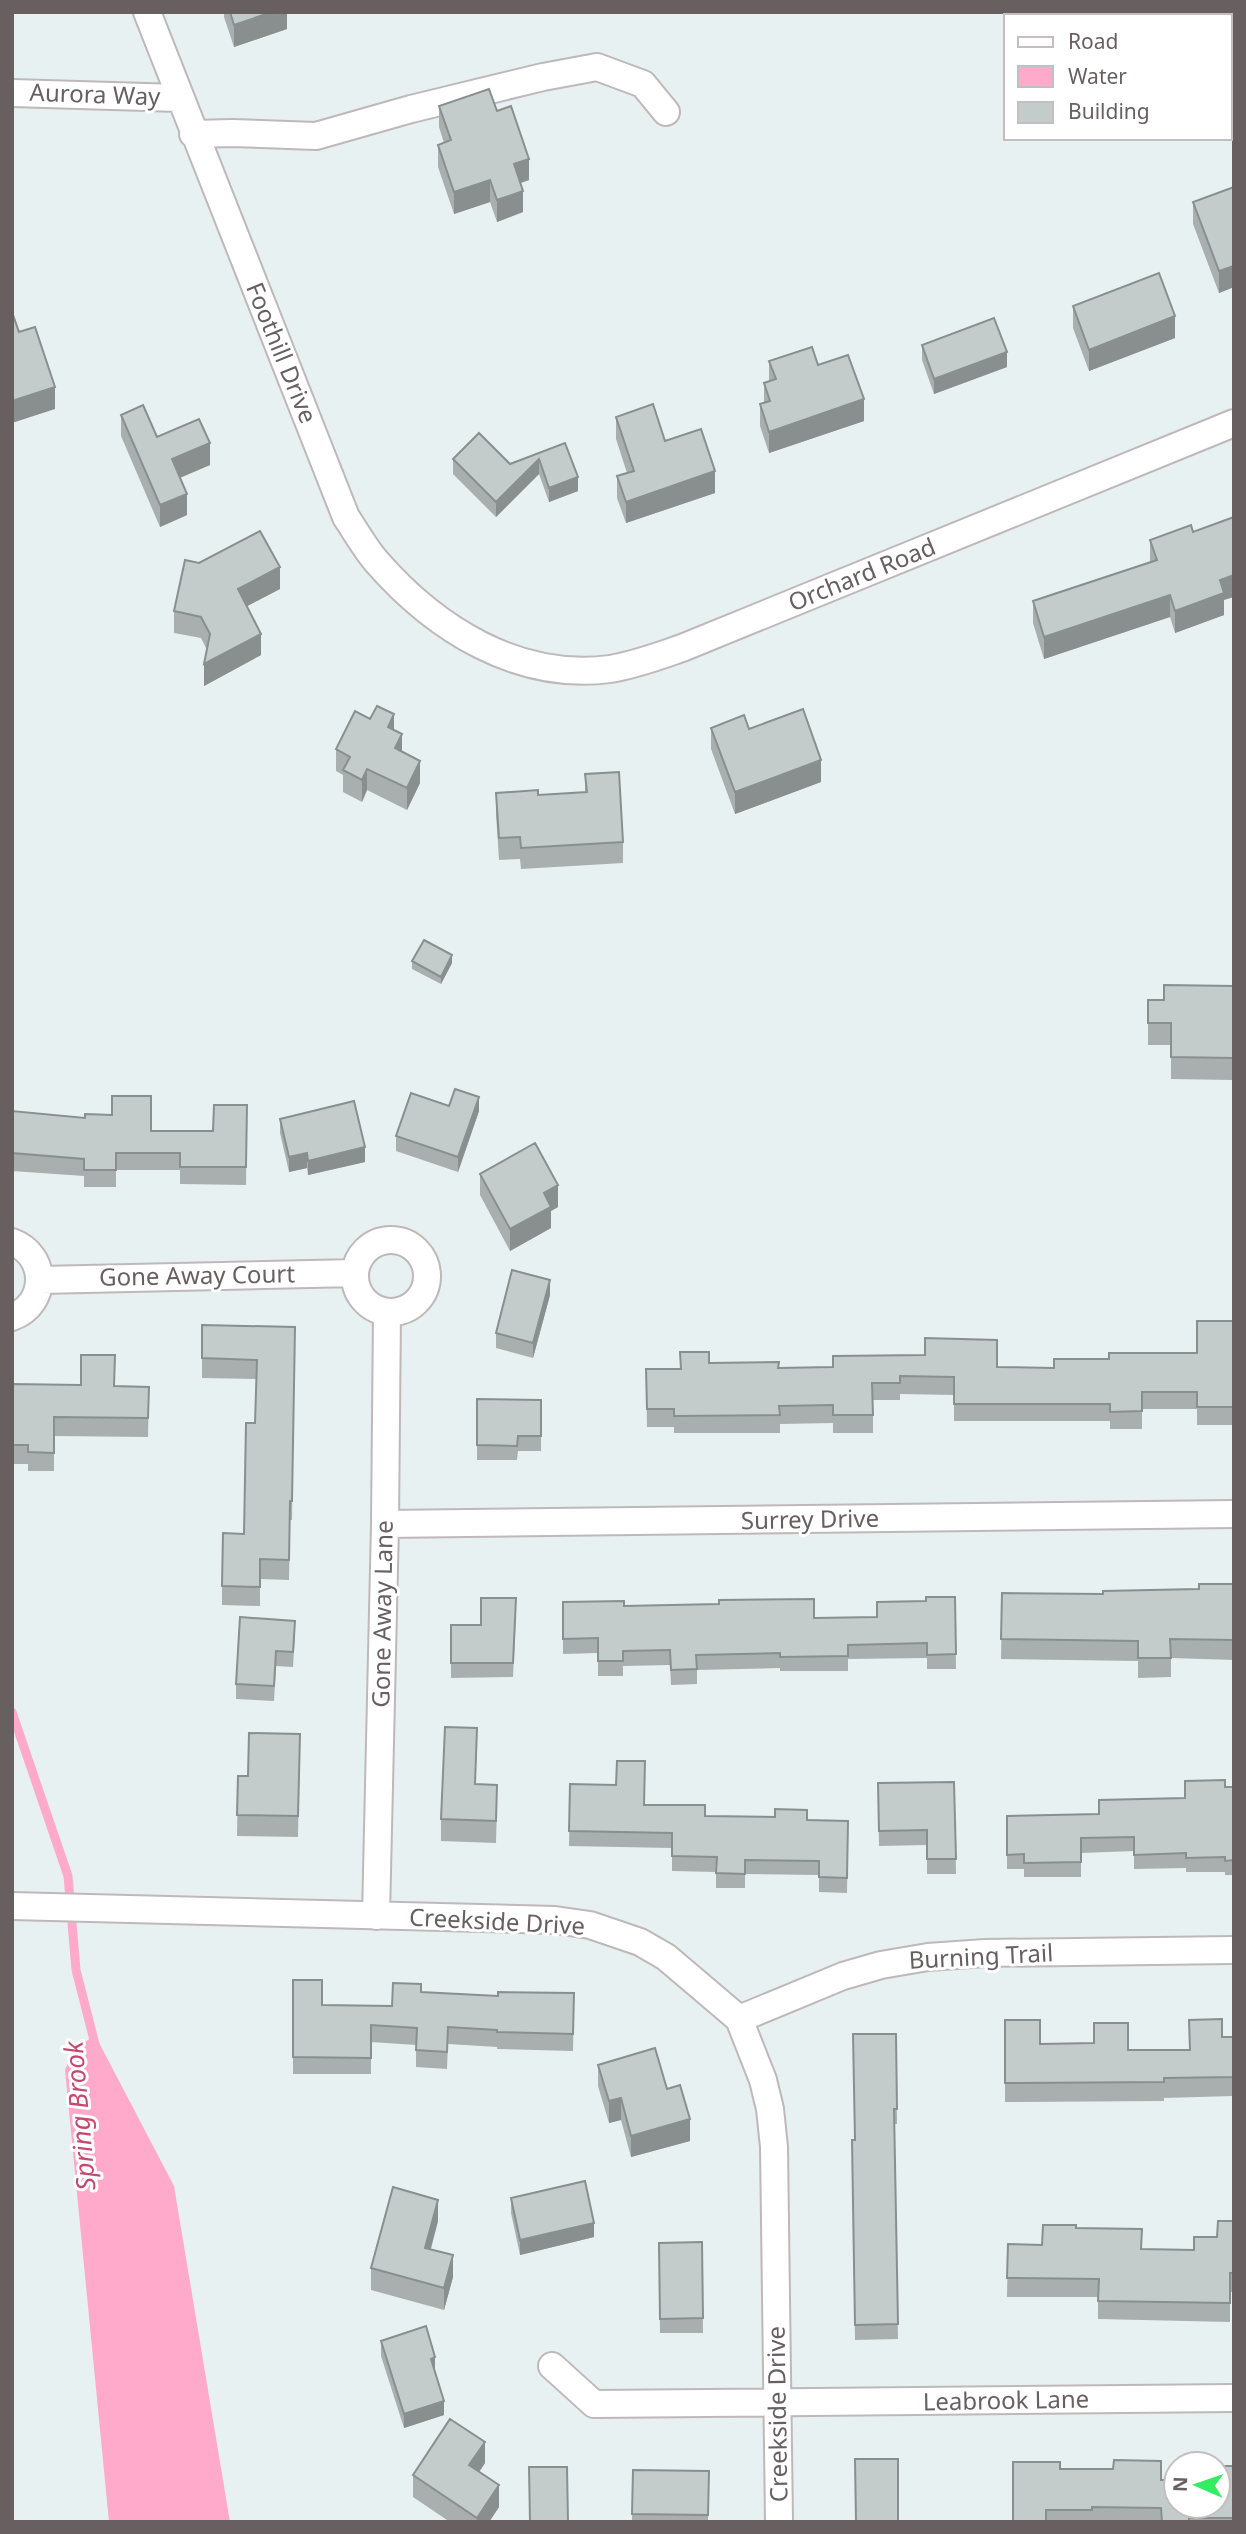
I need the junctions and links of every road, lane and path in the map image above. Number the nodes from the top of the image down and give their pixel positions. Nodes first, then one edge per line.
1 (147, 12) edge
2 (12, 93) edge
3 (178, 97) junction
4 (666, 113) dead end
5 (193, 134) junction
6 (1234, 423) edge
7 (481, 646) joint
8 (12, 1242) edge
9 (355, 1273) junction
10 (40, 1280) junction
11 (387, 1312) junction
12 (12, 1317) edge
13 (1234, 1514) edge
14 (385, 1524) junction
15 (12, 1906) edge
16 (376, 1916) junction
17 (1234, 1950) edge
18 (739, 2019) junction
19 (552, 2366) dead end
20 (1234, 2398) edge
21 (778, 2404) junction
22 (779, 2522) edge

1 - 3 street, Foothill Drive
2 - 3 street, Aurora Way
3 - 5 street, Foothill Drive
4 - 5 street
5 - 7 street, Foothill Drive
6 - 7 street, Orchard Road
8 - 10 street
9 - 10 street, Gone Away Court
9 - 11 street
9 - 11 street
10 - 12 street
11 - 14 street, Gone Away Lane
13 - 14 street, Surrey Drive
14 - 16 street, Gone Away Lane
15 - 16 street, Creekside Drive
16 - 18 street, Creekside Drive
17 - 18 street, Burning Trail
18 - 21 street, Creekside Drive
19 - 21 street, Leabrook Lane
20 - 21 street, Leabrook Lane
21 - 22 street, Creekside Drive

